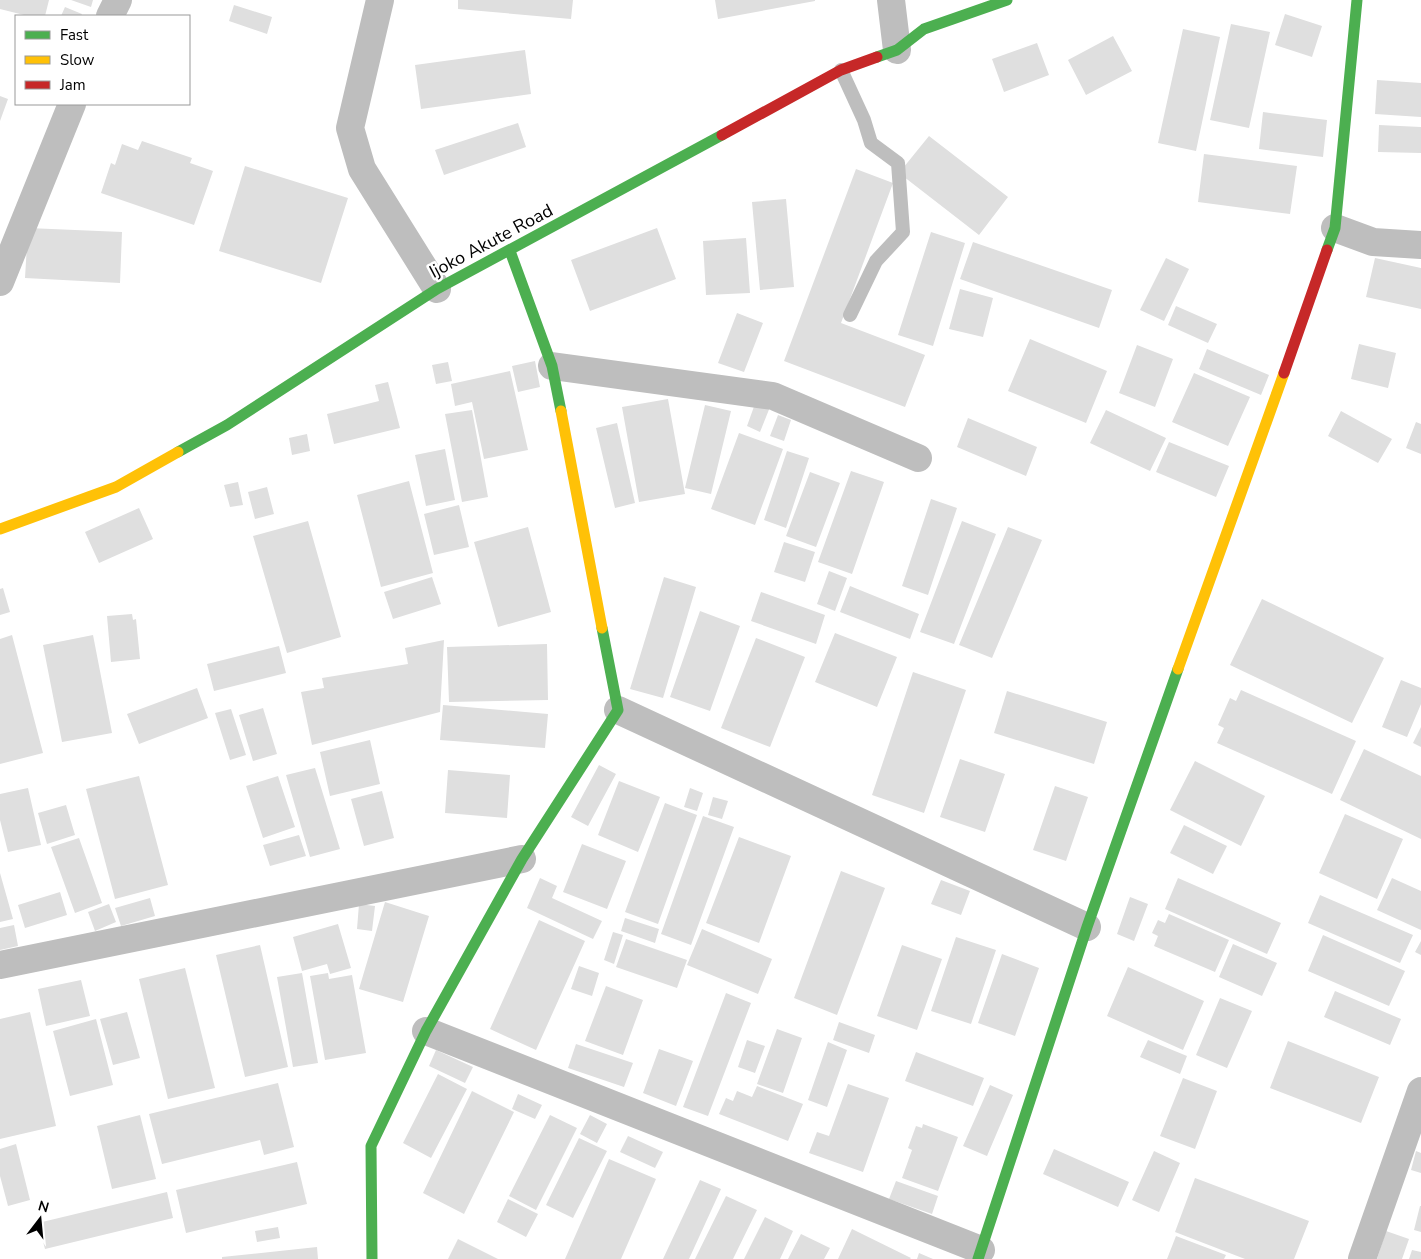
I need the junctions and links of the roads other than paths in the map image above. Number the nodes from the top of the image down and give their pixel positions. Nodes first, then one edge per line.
1 (118, 0) edge
2 (380, 0) edge
3 (891, 0) edge
4 (1007, 0) edge
5 (1357, 0) edge
6 (110, 15) edge
7 (897, 50) junction
8 (841, 70) junction
9 (72, 105) edge
10 (1335, 228) junction
11 (1421, 245) edge
12 (510, 251) junction
13 (0, 282) edge
14 (437, 289) junction
15 (850, 316) dead end
16 (552, 366) junction
17 (918, 458) dead end
18 (0, 529) edge
19 (618, 710) junction
20 (522, 859) junction
21 (1086, 927) junction
22 (0, 965) edge
23 (426, 1032) junction
24 (1421, 1091) edge
25 (980, 1254) edge
26 (372, 1259) edge
27 (1362, 1259) edge

1 - 6 street
2 - 14 street
3 - 7 street
4 - 7 street, Ijoko Akute Road
5 - 10 street
7 - 8 street, Ijoko Akute Road
8 - 12 street, Ijoko Akute Road
8 - 15 lane
9 - 13 street
10 - 11 street
10 - 21 street
12 - 14 street, Ijoko Akute Road
12 - 16 street
14 - 18 street, Ijoko Akute Road
16 - 17 street
16 - 19 street
19 - 20 street
19 - 21 street
20 - 22 street
20 - 23 street
21 - 25 street
23 - 25 street
23 - 26 street
24 - 27 street

